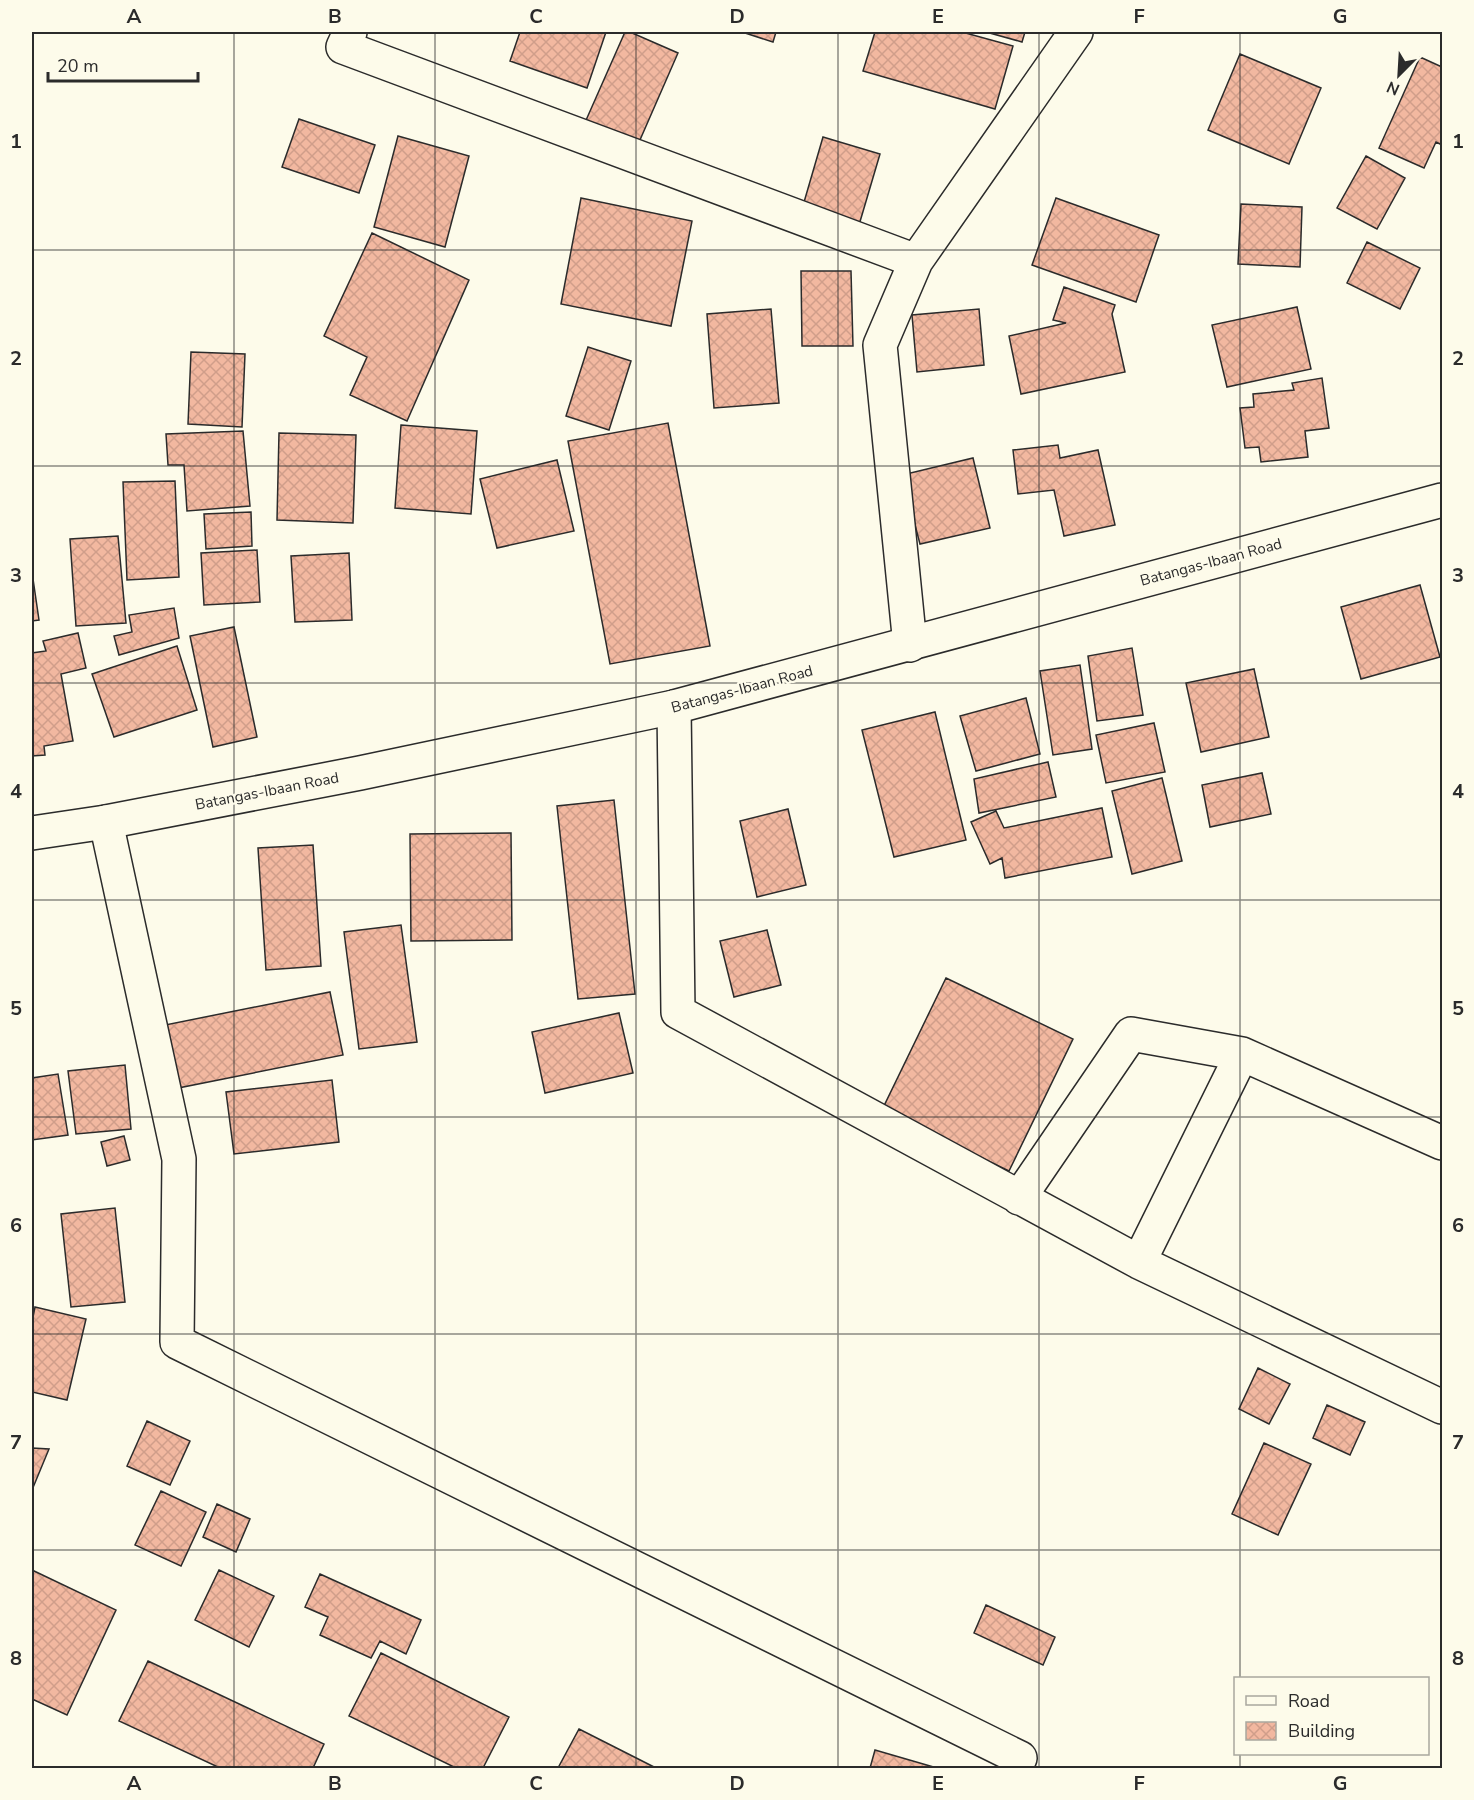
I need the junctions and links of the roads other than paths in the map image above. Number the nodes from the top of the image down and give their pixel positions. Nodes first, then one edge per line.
1 (350, 32) edge
2 (1076, 32) edge
3 (916, 261) junction
4 (1443, 500) edge
5 (910, 645) junction
6 (674, 707) junction
7 (106, 822) junction
8 (32, 833) edge
9 (1242, 1054) junction
10 (1443, 1143) edge
11 (1019, 1198) junction
12 (1139, 1262) junction
13 (1443, 1407) edge
14 (1020, 1758) dead end

1 - 3 street
2 - 3 street
3 - 5 street
4 - 5 street, Batangas-Ibaan Road
5 - 6 street, Batangas-Ibaan Road
6 - 7 street, Batangas-Ibaan Road
6 - 11 street
7 - 8 street, Batangas-Ibaan Road
7 - 14 street
9 - 10 street
9 - 11 street
9 - 12 street
11 - 12 street
12 - 13 street

